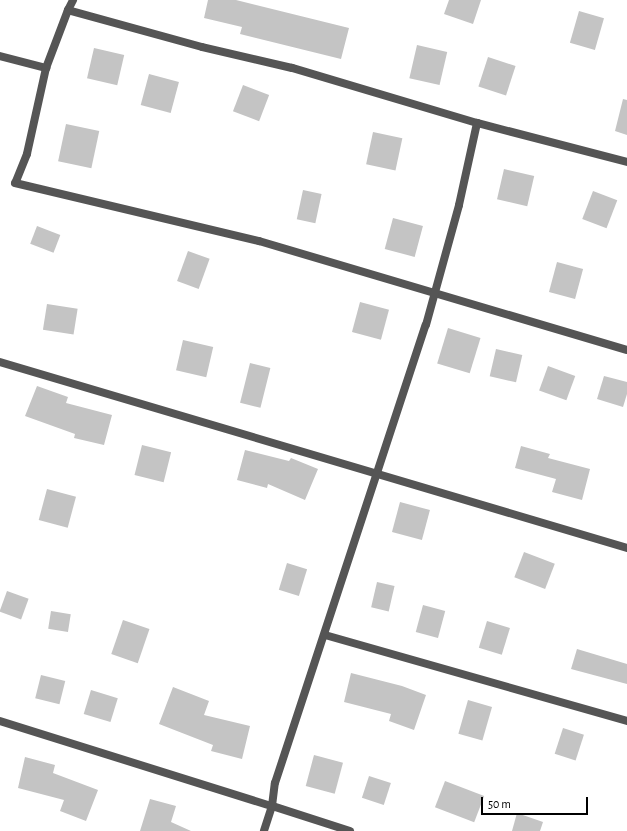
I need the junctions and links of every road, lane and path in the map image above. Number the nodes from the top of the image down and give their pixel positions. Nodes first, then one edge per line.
1 (73, 0) edge
2 (68, 10) junction
3 (0, 56) edge
4 (46, 68) junction
5 (477, 123) junction
6 (627, 162) edge
7 (435, 293) junction
8 (627, 350) edge
9 (0, 362) edge
10 (378, 474) junction
11 (627, 548) edge
12 (324, 635) junction
13 (0, 721) edge
14 (627, 721) edge
15 (272, 806) junction
16 (264, 831) edge
17 (350, 831) edge

1 - 2 lane
2 - 4 lane
2 - 5 lane
3 - 4 lane
4 - 7 lane
5 - 6 lane
5 - 7 lane
7 - 8 lane
7 - 10 lane
9 - 10 lane
10 - 11 lane
10 - 12 lane
12 - 14 lane
12 - 15 lane
13 - 15 lane
15 - 16 lane
15 - 17 lane

